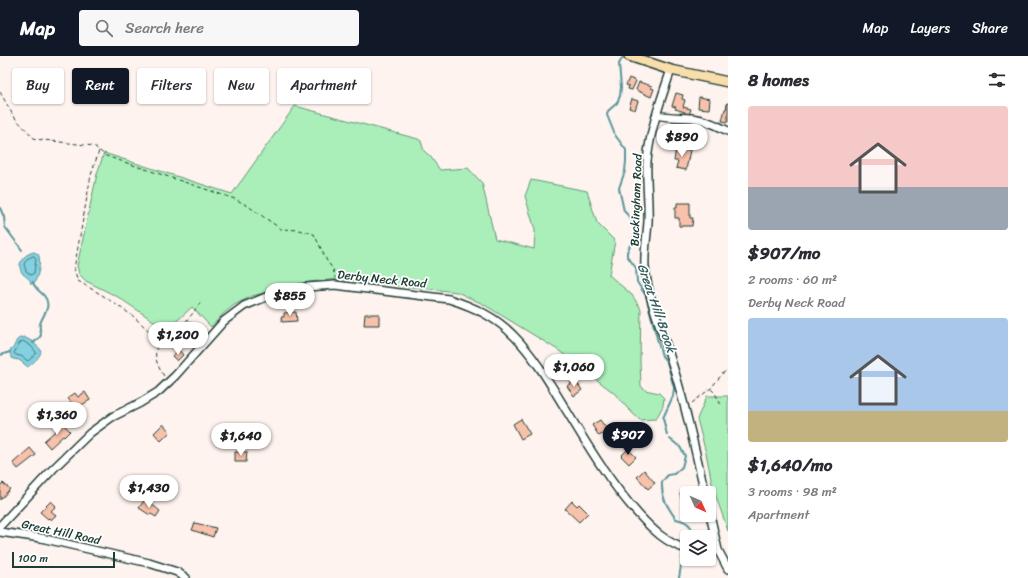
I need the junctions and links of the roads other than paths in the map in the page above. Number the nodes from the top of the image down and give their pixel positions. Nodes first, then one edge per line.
1 (629, 56) edge
2 (670, 70) junction
3 (728, 82) edge
4 (657, 115) junction
5 (728, 131) edge
6 (703, 486) edge
7 (712, 522) edge
8 (0, 526) edge
9 (0, 532) edge
10 (680, 548) edge
11 (718, 550) joint
12 (728, 569) edge
13 (186, 578) edge

1 - 2 main road
2 - 3 main road
2 - 4 street, Buckingham Road
4 - 5 street
4 - 6 street, Buckingham Road
7 - 11 street
8 - 10 street, Derby Neck Road
9 - 13 street, Great Hill Road
11 - 12 street

